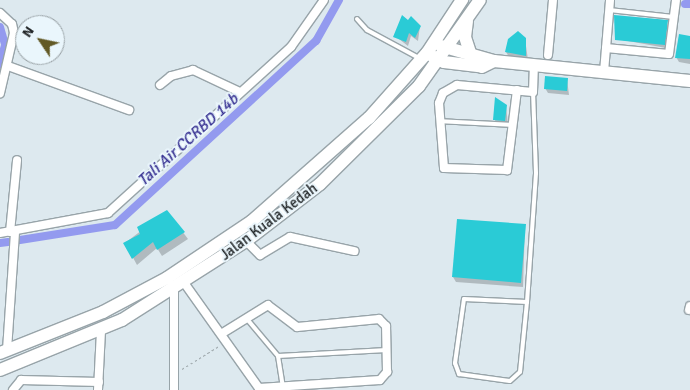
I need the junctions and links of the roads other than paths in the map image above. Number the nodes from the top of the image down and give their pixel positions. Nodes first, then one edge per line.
1 (324, 0) edge
2 (462, 0) edge
3 (480, 0) edge
4 (553, 0) edge
5 (610, 0) edge
6 (676, 0) edge
7 (609, 10) junction
8 (0, 13) edge
9 (674, 17) junction
10 (468, 18) junction
11 (357, 19) dead end
12 (606, 48) junction
13 (433, 52) junction
14 (471, 55) junction
15 (548, 55) dead end
16 (494, 61) junction
17 (458, 64) junction
18 (534, 65) junction
19 (8, 66) junction
20 (604, 72) junction
21 (690, 81) edge
22 (160, 85) dead end
23 (420, 86) junction
24 (516, 90) junction
25 (240, 92) junction
26 (533, 92) junction
27 (0, 93) edge
28 (129, 110) dead end
29 (440, 121) junction
30 (514, 125) junction
31 (17, 160) dead end
32 (13, 232) junction
33 (0, 233) edge
34 (246, 242) junction
35 (354, 251) dead end
36 (185, 284) junction
37 (174, 291) junction
38 (527, 302) junction
39 (245, 317) junction
40 (101, 330) junction
41 (221, 334) junction
42 (387, 350) junction
43 (4, 351) edge
44 (278, 356) junction
45 (0, 370) edge
46 (99, 386) edge
47 (283, 388) junction
48 (13, 390) edge
49 (174, 390) edge
50 (264, 390) edge

1 - 25 street
2 - 13 main road, Jalan Kuala Kedah
3 - 10 main road, Jalan Kuala Kedah
4 - 15 street
5 - 7 street
6 - 9 street
7 - 9 lane
7 - 12 street
8 - 19 street
9 - 12 street
10 - 13 main road, Jalan Kuala Kedah
10 - 14 main road
11 - 13 lane
12 - 20 street
13 - 14 main road
13 - 17 main road
13 - 23 main road, Jalan Kuala Kedah
13 - 43 main road, Jalan Kuala Kedah
14 - 16 main road
16 - 17 main road
16 - 18 main road
17 - 23 main road
18 - 20 main road
18 - 26 street
19 - 27 street
19 - 28 street
20 - 21 main road
22 - 25 street
23 - 34 main road, Jalan Kuala Kedah
24 - 26 street
24 - 29 street
24 - 30 street
25 - 32 street
26 - 38 lane
29 - 30 lane
29 - 30 street
31 - 32 street
32 - 33 street
32 - 43 street
34 - 35 street
34 - 36 main road, Jalan Kuala Kedah
36 - 37 main road, Jalan Kuala Kedah
36 - 41 street
37 - 40 main road, Jalan Kuala Kedah
37 - 49 street
38 - 38 lane
39 - 41 street
39 - 42 street
39 - 44 lane
40 - 45 main road, Jalan Kuala Kedah
40 - 46 street
41 - 50 street
42 - 44 lane
42 - 47 street
44 - 47 lane
46 - 48 street
47 - 50 street

